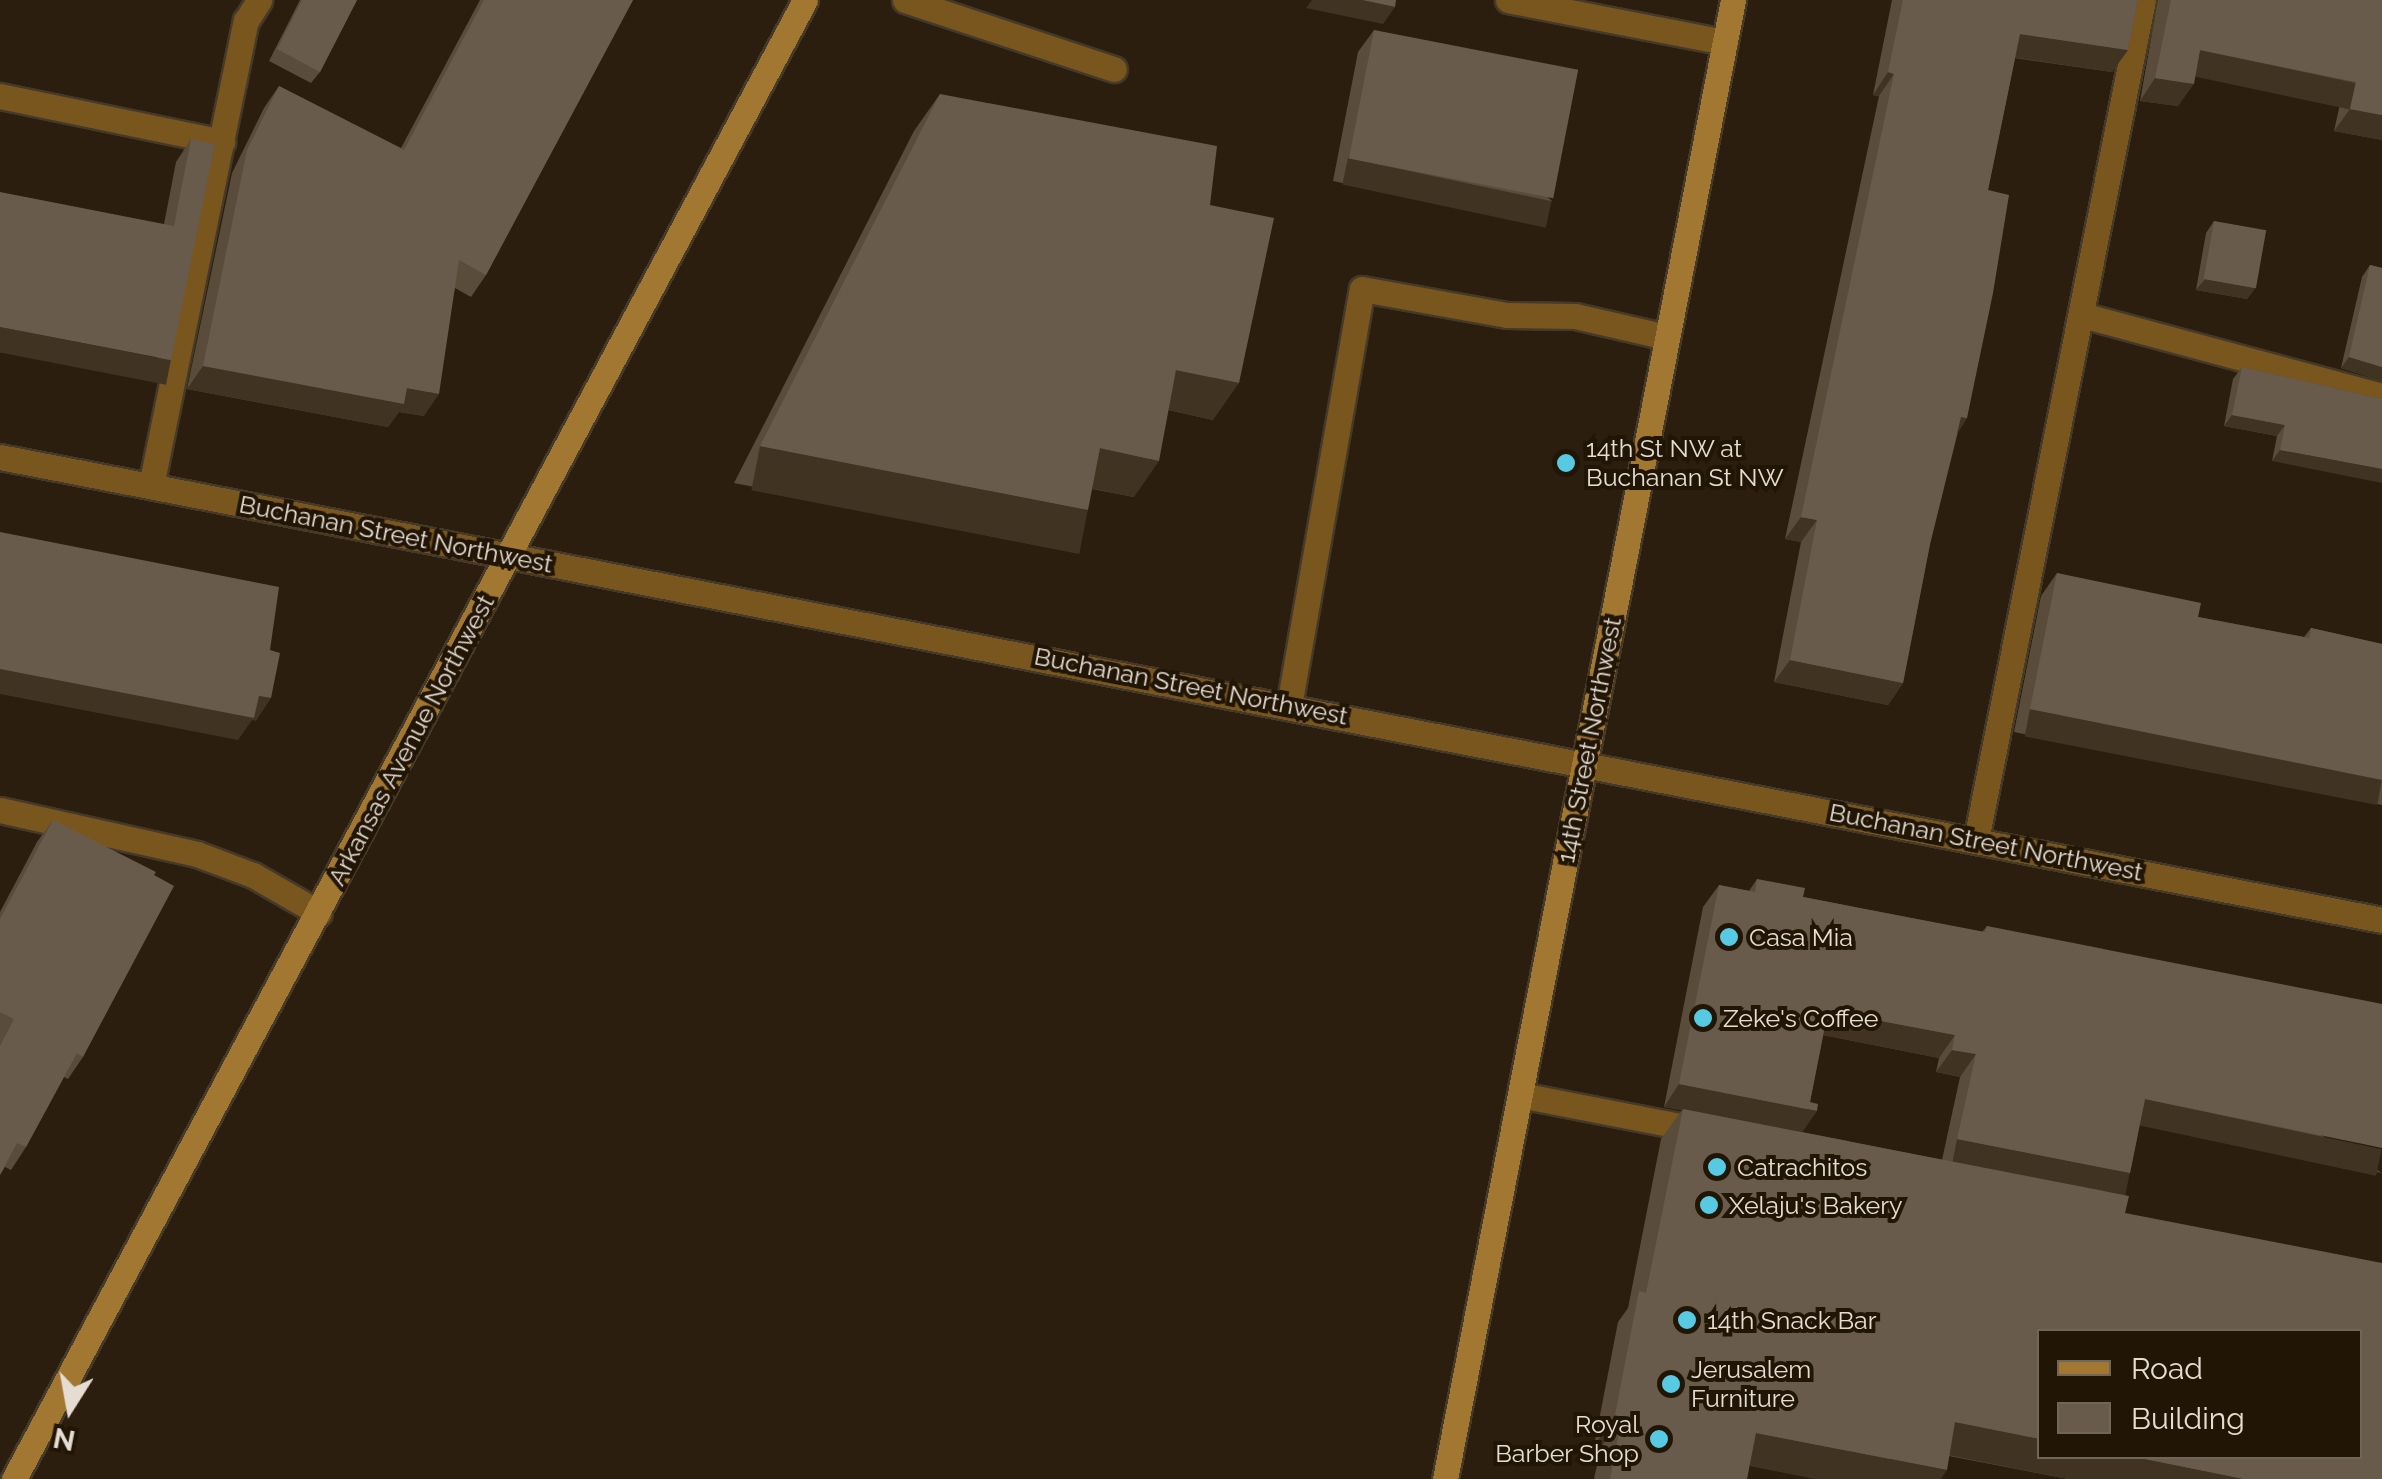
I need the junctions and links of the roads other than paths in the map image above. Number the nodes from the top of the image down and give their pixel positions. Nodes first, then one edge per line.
1 (258, 0) edge
2 (805, 0) edge
3 (905, 0) edge
4 (1508, 0) edge
5 (1733, 0) edge
6 (2143, 0) edge
7 (1607, 9) edge
8 (1725, 42) junction
9 (1114, 69) dead end
10 (0, 96) edge
11 (222, 142) junction
12 (2082, 316) junction
13 (1667, 337) junction
14 (2382, 396) edge
15 (0, 457) edge
16 (151, 486) junction
17 (508, 556) junction
18 (1290, 706) junction
19 (1584, 763) junction
20 (0, 810) edge
21 (1976, 840) junction
22 (319, 913) junction
23 (2382, 920) edge
24 (1520, 1095) junction
25 (1727, 1136) edge
26 (14, 1479) edge
27 (1445, 1479) edge

1 - 11 street
2 - 17 main road, Arkansas Avenue Northwest
3 - 9 street
4 - 7 street
5 - 8 main road, 14th Street Northwest
6 - 12 street
7 - 8 street
8 - 13 main road, 14th Street Northwest
10 - 11 street
11 - 16 street
12 - 14 street
12 - 21 street
13 - 18 street
13 - 19 main road, 14th Street Northwest
15 - 16 street, Buchanan Street Northwest
16 - 17 street, Buchanan Street Northwest
17 - 18 street, Buchanan Street Northwest
17 - 22 main road, Arkansas Avenue Northwest
18 - 19 street, Buchanan Street Northwest
19 - 21 street, Buchanan Street Northwest
19 - 24 main road, 14th Street Northwest
20 - 22 street
21 - 23 street, Buchanan Street Northwest
22 - 26 main road, Arkansas Avenue Northwest
24 - 25 street
24 - 27 main road, 14th Street Northwest

